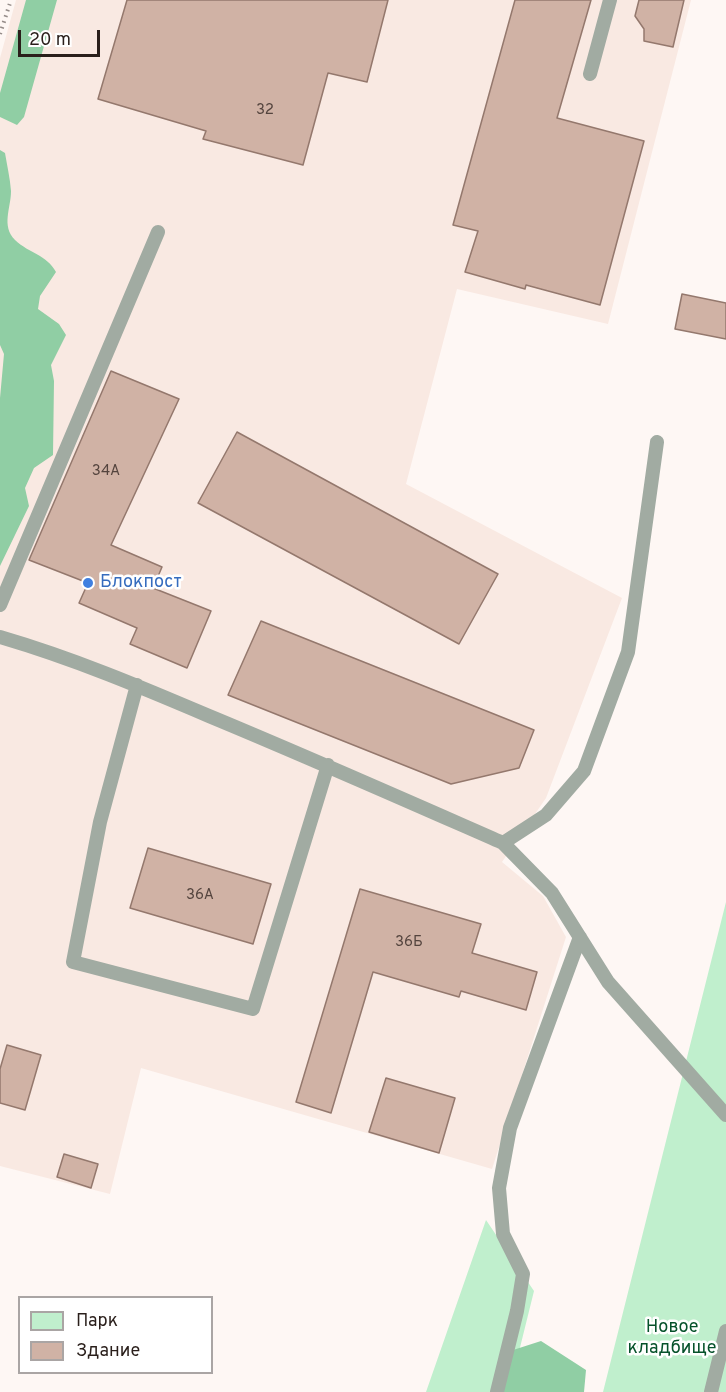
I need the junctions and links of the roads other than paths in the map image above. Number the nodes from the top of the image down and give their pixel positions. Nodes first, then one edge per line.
1 (610, 0) edge
2 (590, 74) dead end
3 (158, 232) dead end
4 (657, 442) dead end
5 (0, 605) edge
6 (0, 637) edge
7 (137, 685) junction
8 (328, 765) junction
9 (503, 843) junction
10 (580, 937) junction
11 (726, 1114) edge
12 (726, 1331) edge
13 (497, 1392) edge
14 (711, 1392) edge

1 - 2 lane
3 - 5 lane
4 - 9 lane
6 - 7 lane
7 - 8 lane
7 - 8 lane
8 - 9 lane
9 - 10 lane
10 - 11 lane
10 - 13 lane
12 - 14 lane

